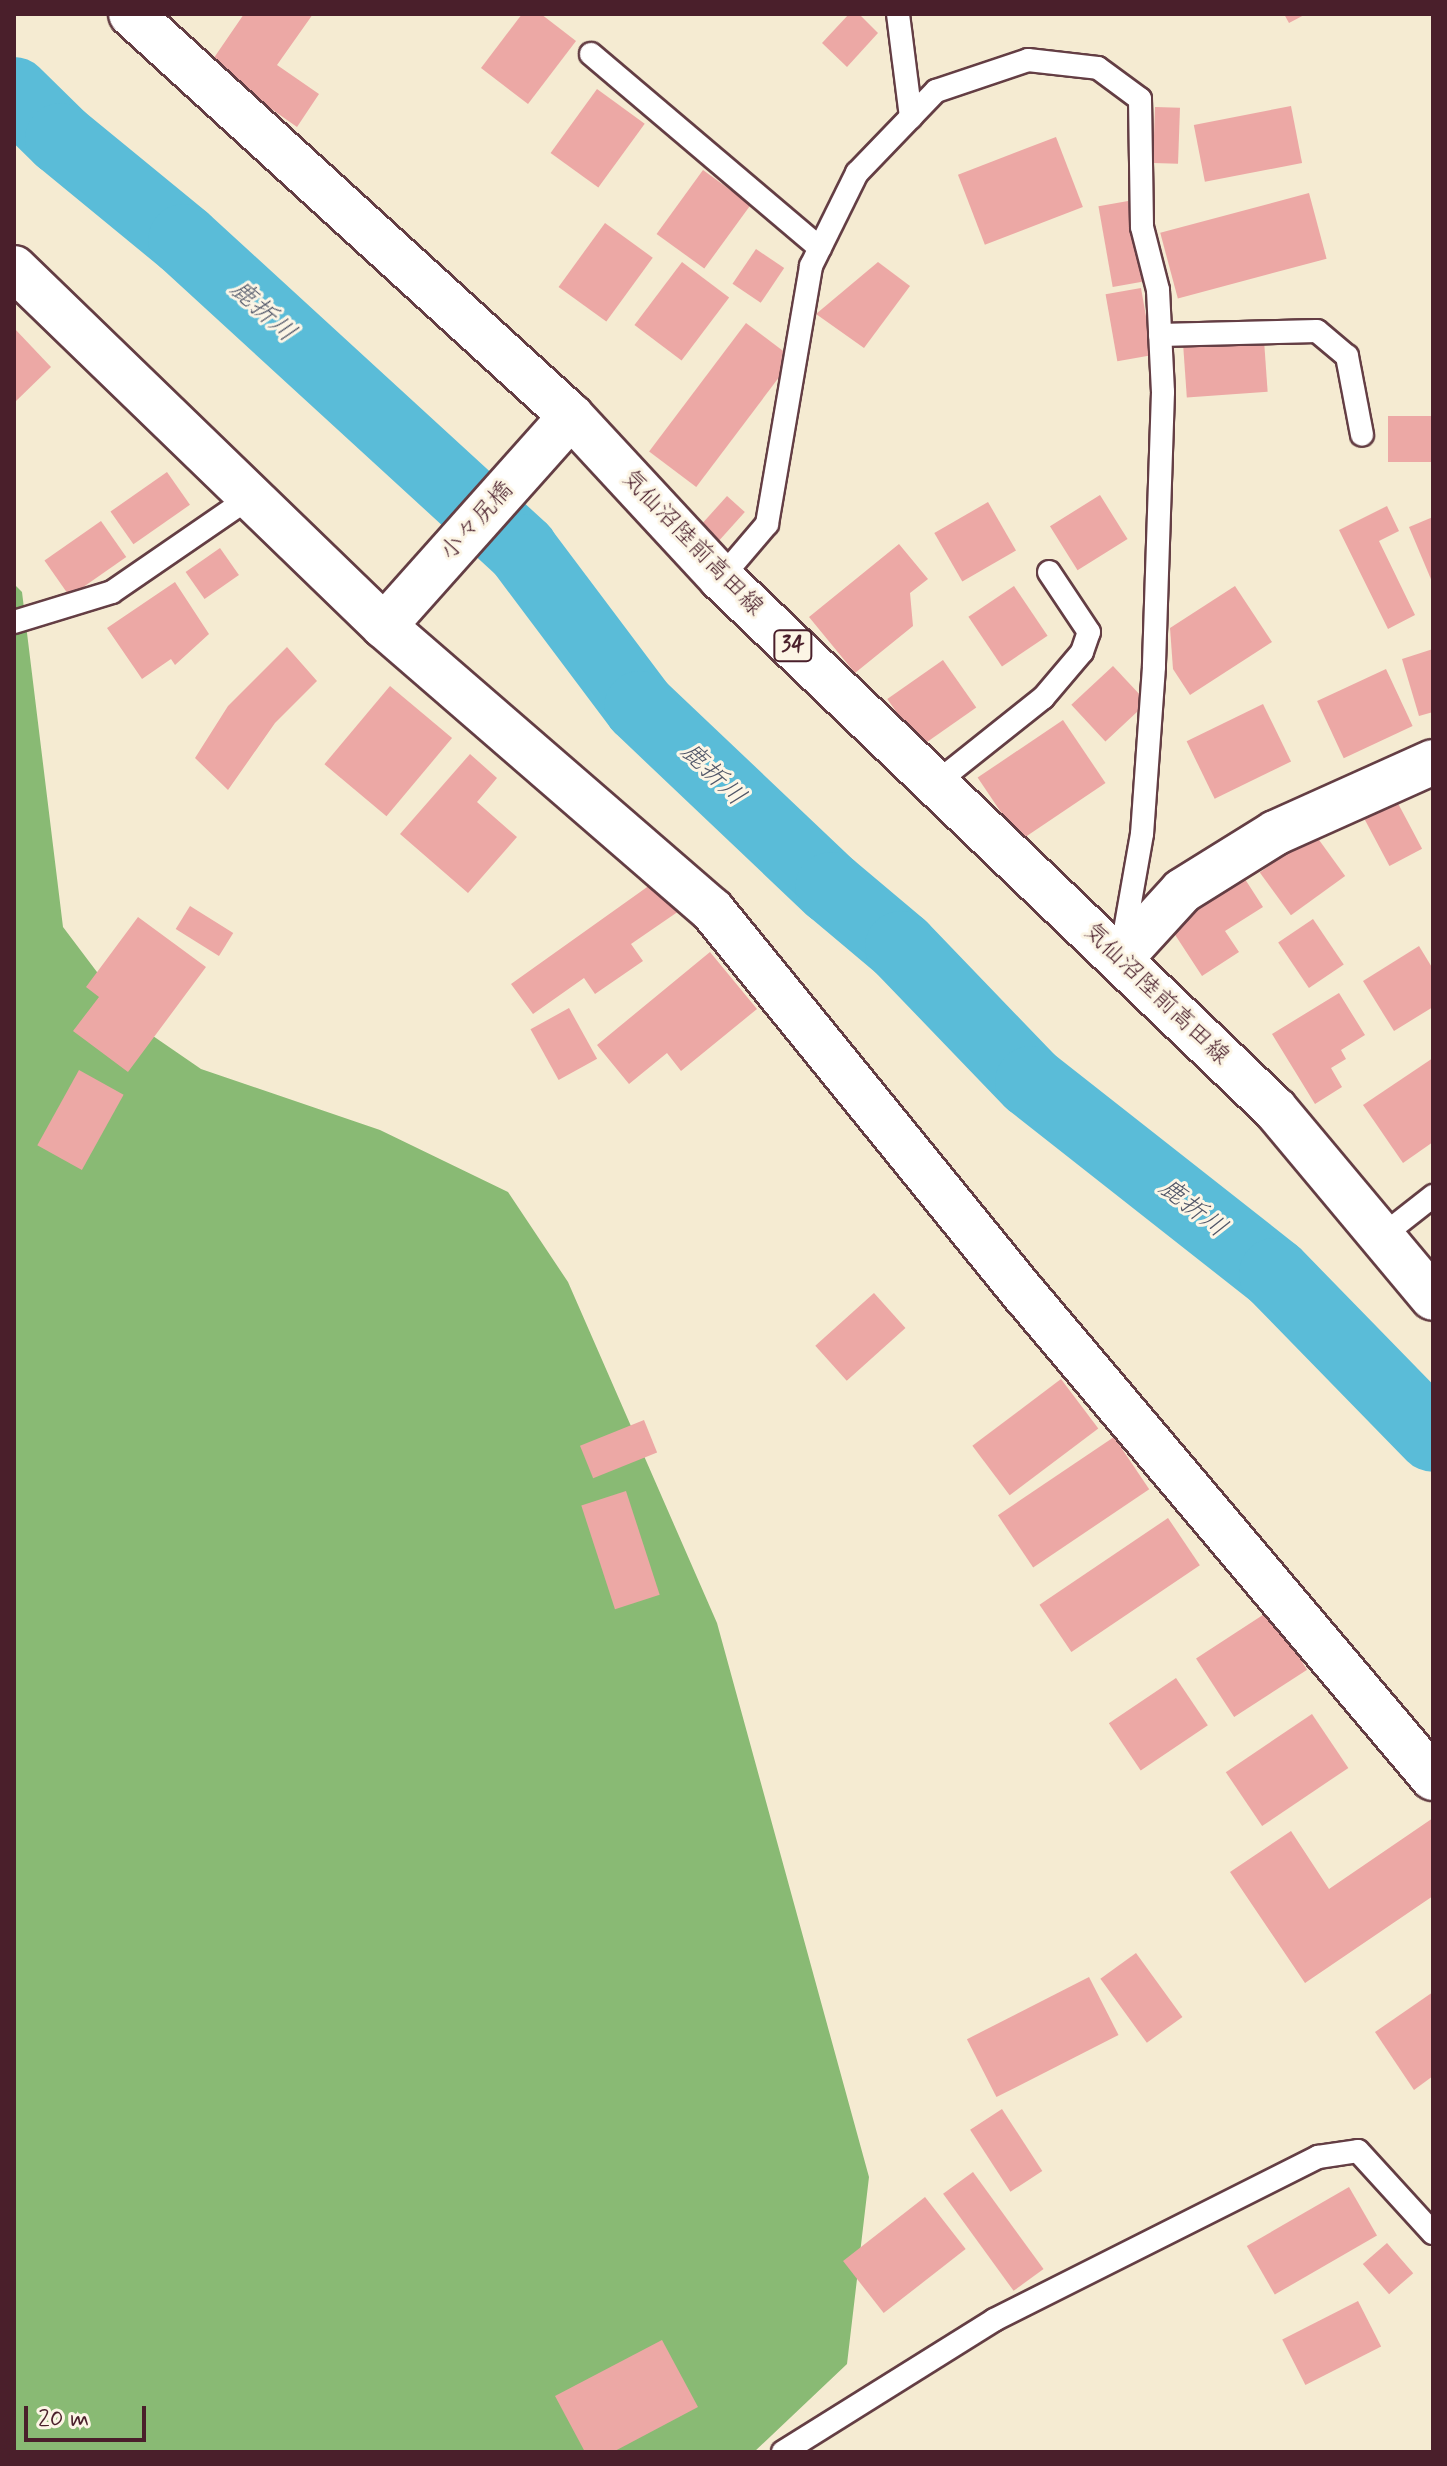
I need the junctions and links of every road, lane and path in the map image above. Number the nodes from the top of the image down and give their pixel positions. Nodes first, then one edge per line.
1 (131, 14) edge
2 (898, 14) edge
3 (591, 54) dead end
4 (911, 117) junction
5 (820, 248) junction
6 (14, 268) edge
7 (1160, 335) junction
8 (571, 416) junction
9 (1362, 435) dead end
10 (250, 497) junction
11 (1049, 572) dead end
12 (721, 578) junction
13 (14, 622) edge
14 (384, 626) junction
15 (1433, 762) edge
16 (936, 783) junction
17 (1120, 959) junction
18 (1433, 1196) edge
19 (1382, 1236) junction
20 (1433, 1298) edge
21 (1433, 1778) edge
22 (1433, 2233) edge
23 (783, 2452) edge

1 - 8 street, 気仙沼陸前高田線 / 34
2 - 4 lane
3 - 5 lane
4 - 5 lane
4 - 7 lane
5 - 12 lane
6 - 10 street
7 - 9 lane
7 - 17 lane
8 - 12 street, 気仙沼陸前高田線 / 34
8 - 14 street, 小々尻橋
10 - 13 lane
10 - 14 street
11 - 16 lane
12 - 16 street, 気仙沼陸前高田線 / 34
14 - 21 street
15 - 17 street
16 - 17 street, 気仙沼陸前高田線 / 34
17 - 19 street, 気仙沼陸前高田線 / 34
18 - 19 lane
19 - 20 street, 気仙沼陸前高田線 / 34
22 - 23 lane

